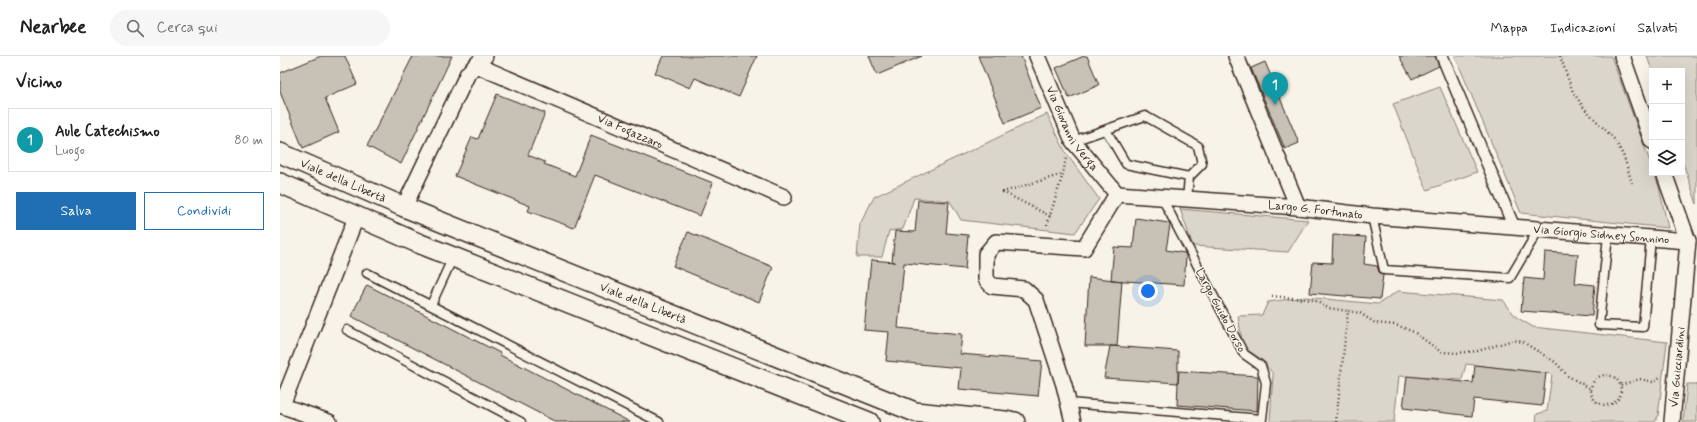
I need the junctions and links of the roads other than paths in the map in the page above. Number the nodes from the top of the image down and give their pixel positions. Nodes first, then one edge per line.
1 (1037, 56) edge
2 (1236, 56) edge
3 (1442, 56) edge
4 (1622, 56) edge
5 (481, 60) edge
6 (1106, 130) junction
7 (1652, 140) edge
8 (1070, 147) junction
9 (280, 153) edge
10 (1665, 176) edge
11 (1189, 177) junction
12 (280, 183) edge
13 (1116, 194) junction
14 (784, 197) dead end
15 (1162, 198) junction
16 (1187, 199) junction
17 (404, 207) junction
18 (1298, 207) junction
19 (357, 215) junction
20 (1372, 216) junction
21 (1514, 227) junction
22 (1539, 229) junction
23 (1608, 235) junction
24 (1651, 238) junction
25 (1688, 241) junction
26 (453, 257) junction
27 (368, 273) dead end
28 (431, 305) junction
29 (348, 330) dead end
30 (1069, 402) junction
31 (281, 405) edge
32 (853, 419) edge
33 (329, 422) edge
34 (521, 422) edge
35 (659, 422) edge
36 (1015, 422) edge
37 (1073, 422) edge
38 (1672, 422) edge

1 - 8 street, Via Giovanni Verga
2 - 18 street
3 - 21 street
4 - 7 street
5 - 14 street, Via Fogazzaro
5 - 17 street, Via Fogazzaro
6 - 8 lane
6 - 11 lane
6 - 11 lane
8 - 13 street, Via Giovanni Verga
9 - 17 street, Viale della Libertà
10 - 25 street, Via Guicciardini
11 - 16 lane
12 - 19 street
13 - 15 street, Largo G. Fortunato
13 - 30 street
15 - 16 street, Largo G. Fortunato
15 - 30 lane, Largo Guido Dorso
16 - 18 street, Largo G. Fortunato
17 - 36 street, Viale della Libertà
18 - 20 street, Largo G. Fortunato
19 - 26 street
19 - 31 street
20 - 21 street, Largo G. Fortunato
20 - 22 lane
21 - 22 street, Via Giorgio Sidney Sonnino
22 - 23 street, Via Giorgio Sidney Sonnino
23 - 24 street, Via Giorgio Sidney Sonnino
23 - 24 lane
24 - 25 street, Via Giorgio Sidney Sonnino
25 - 38 street, Via Guicciardini
26 - 28 lane
26 - 32 street
27 - 28 lane
28 - 35 lane
29 - 34 lane
30 - 37 street
31 - 33 street

